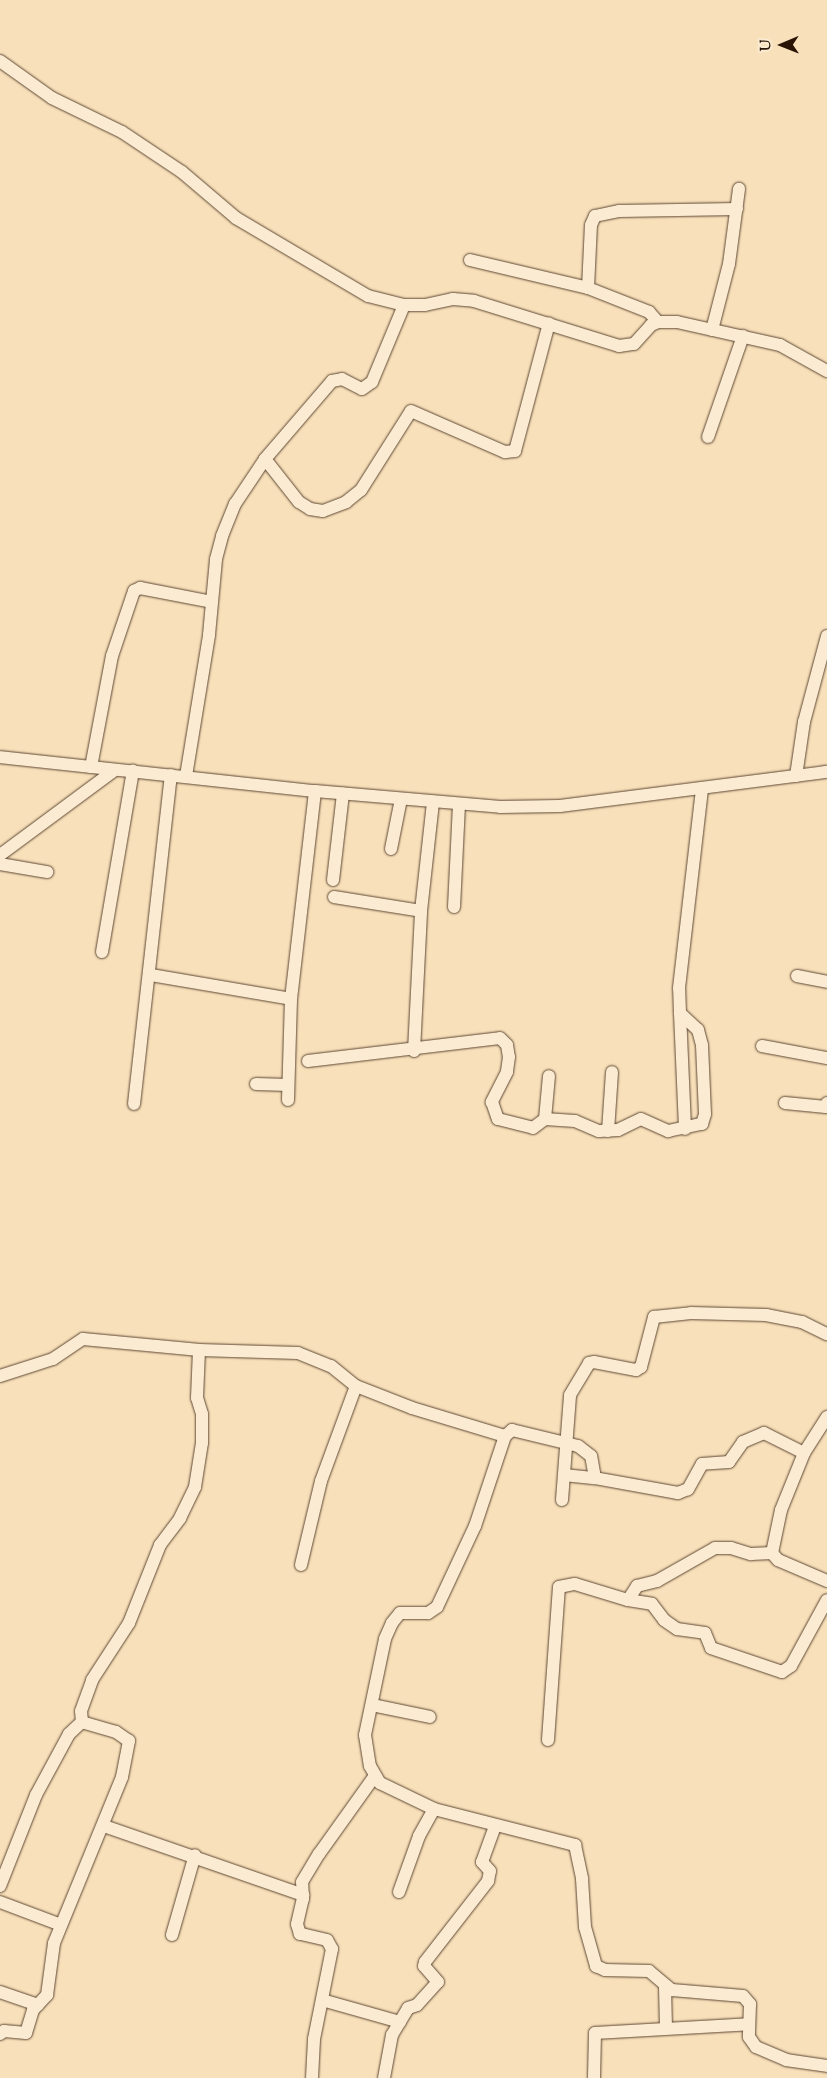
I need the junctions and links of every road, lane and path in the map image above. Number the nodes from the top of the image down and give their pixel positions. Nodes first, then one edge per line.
1 (0, 61) edge
2 (739, 189) dead end
3 (737, 209) junction
4 (470, 260) dead end
5 (588, 288) junction
6 (404, 305) junction
7 (658, 322) junction
8 (549, 323) junction
9 (712, 330) junction
10 (743, 336) junction
11 (827, 371) edge
12 (708, 437) dead end
13 (265, 459) junction
14 (212, 602) junction
15 (827, 637) edge
16 (0, 758) edge
17 (91, 767) junction
18 (187, 769) junction
19 (115, 770) junction
20 (133, 771) junction
21 (827, 772) edge
22 (171, 774) junction
23 (796, 776) junction
24 (702, 789) junction
25 (315, 791) junction
26 (343, 794) junction
27 (401, 799) junction
28 (433, 802) junction
29 (459, 804) junction
30 (391, 849) dead end
31 (0, 855) edge
32 (0, 864) edge
33 (47, 872) dead end
34 (333, 880) dead end
35 (334, 897) dead end
36 (454, 907) dead end
37 (422, 912) junction
38 (102, 952) dead end
39 (151, 975) junction
40 (797, 976) dead end
41 (827, 982) edge
42 (291, 999) junction
43 (680, 1013) junction
44 (762, 1046) dead end
45 (414, 1051) junction
46 (827, 1058) edge
47 (308, 1061) dead end
48 (612, 1072) dead end
49 (549, 1076) dead end
50 (256, 1084) dead end
51 (288, 1085) junction
52 (288, 1100) dead end
53 (785, 1103) dead end
54 (827, 1103) edge
55 (134, 1104) dead end
56 (545, 1119) junction
57 (685, 1129) junction
58 (608, 1131) junction
59 (827, 1334) edge
60 (199, 1350) junction
61 (0, 1376) edge
62 (356, 1386) junction
63 (827, 1417) edge
64 (505, 1436) junction
65 (566, 1442) junction
66 (804, 1453) junction
67 (564, 1475) junction
68 (595, 1478) junction
69 (562, 1500) dead end
70 (772, 1553) junction
71 (302, 1565) dead end
72 (827, 1581) edge
73 (628, 1600) junction
74 (827, 1600) edge
75 (372, 1706) junction
76 (430, 1717) dead end
77 (82, 1722) junction
78 (548, 1740) dead end
79 (374, 1777) junction
80 (434, 1809) junction
81 (104, 1826) junction
82 (496, 1826) junction
83 (195, 1855) junction
84 (0, 1886) edge
85 (398, 1892) dead end
86 (303, 1895) junction
87 (0, 1902) edge
88 (61, 1925) junction
89 (172, 1935) dead end
90 (665, 1987) junction
91 (0, 1992) edge
92 (322, 2000) junction
93 (38, 2005) junction
94 (400, 2022) junction
95 (749, 2024) junction
96 (666, 2028) junction
97 (0, 2034) edge
98 (827, 2066) edge
99 (312, 2078) edge
100 (384, 2078) edge
101 (594, 2078) edge

1 - 6 street
2 - 3 street
3 - 5 street
3 - 9 street
4 - 5 street
5 - 7 street
6 - 8 street
6 - 13 street
7 - 8 street
7 - 9 street
8 - 13 street
9 - 10 street
10 - 11 street
10 - 12 street
13 - 14 street
14 - 17 street
14 - 18 street
15 - 23 street
16 - 17 street
17 - 19 street
18 - 22 street
18 - 25 street
19 - 20 street
19 - 31 street
20 - 22 street
20 - 38 street
21 - 23 street
22 - 39 street
23 - 24 street
24 - 29 street
24 - 43 street
25 - 26 street
25 - 42 street
26 - 27 street
26 - 34 street
27 - 28 street
27 - 30 street
28 - 29 street
28 - 37 street
29 - 36 street
32 - 33 street
35 - 37 street
37 - 45 street
39 - 42 street
39 - 55 street
40 - 41 street
42 - 51 street
43 - 57 street
43 - 57 street
44 - 46 street
45 - 47 street
45 - 56 street
48 - 58 street
49 - 56 street
50 - 51 street
51 - 52 street
53 - 54 street
56 - 58 street
57 - 58 street
59 - 65 street
60 - 61 street
60 - 62 street
60 - 77 street
62 - 64 street
62 - 71 street
63 - 66 street
64 - 65 street
64 - 75 street
65 - 67 street
65 - 68 street
66 - 68 street
66 - 70 street
67 - 68 street
67 - 69 street
70 - 72 street
70 - 73 street
73 - 74 street
73 - 78 street
75 - 76 street
75 - 79 street
77 - 81 street
77 - 84 street
79 - 80 street
79 - 86 street
80 - 82 street
80 - 85 street
81 - 83 street
81 - 88 street
82 - 90 street
82 - 94 street
83 - 86 street
83 - 89 street
86 - 92 street
87 - 88 street
88 - 93 street
90 - 95 street
90 - 96 street
91 - 93 street
92 - 94 street
92 - 99 street
93 - 97 street
94 - 100 street
95 - 96 street
95 - 98 street
96 - 101 street

